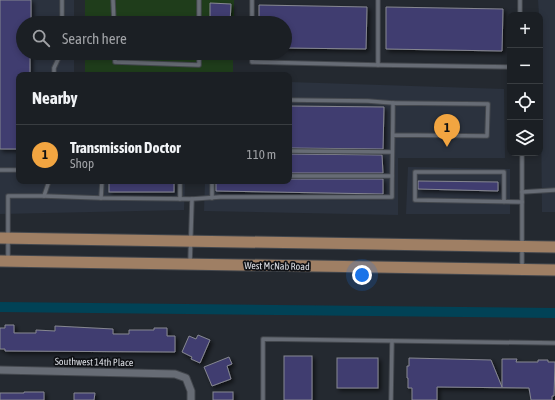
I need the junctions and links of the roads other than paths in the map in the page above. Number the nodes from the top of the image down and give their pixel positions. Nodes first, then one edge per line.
1 (62, 0) edge
2 (113, 0) edge
3 (199, 0) edge
4 (252, 0) edge
5 (378, 0) edge
6 (520, 0) edge
7 (520, 12) edge
8 (62, 16) edge
9 (114, 16) edge
10 (199, 16) edge
11 (252, 16) edge
12 (58, 60) edge
13 (115, 60) edge
14 (198, 60) edge
15 (252, 60) edge
16 (378, 66) junction
17 (507, 67) edge
18 (54, 72) edge
19 (292, 100) edge
20 (393, 103) junction
21 (393, 135) junction
22 (292, 151) edge
23 (392, 152) junction
24 (522, 156) edge
25 (0, 170) edge
26 (16, 170) edge
27 (292, 176) edge
28 (392, 176) junction
29 (48, 184) edge
30 (102, 184) edge
31 (180, 184) edge
32 (212, 184) edge
33 (555, 190) edge
34 (522, 192) junction
35 (44, 196) junction
36 (101, 198) junction
37 (212, 198) junction
38 (180, 199) junction
39 (192, 199) junction
40 (504, 202) junction
41 (522, 202) junction
42 (4, 238) edge
43 (192, 242) junction
44 (522, 247) junction
45 (555, 248) edge
46 (4, 261) edge
47 (190, 264) junction
48 (522, 270) junction
49 (555, 270) edge
50 (392, 341) junction
51 (555, 343) edge
52 (0, 370) edge
53 (191, 400) edge
54 (263, 400) edge
55 (392, 400) edge

1 - 8 lane
2 - 9 lane
3 - 10 lane
4 - 11 lane
5 - 16 lane
6 - 7 lane
12 - 18 lane
13 - 14 lane
15 - 16 lane
16 - 17 lane
19 - 20 lane
20 - 21 lane
20 - 21 lane
21 - 23 lane
22 - 23 lane
23 - 28 lane
24 - 34 lane
25 - 26 lane
27 - 28 lane
28 - 37 lane
29 - 35 lane
30 - 36 lane
31 - 38 lane
32 - 37 lane
33 - 34 lane
34 - 41 lane
35 - 36 lane
35 - 42 lane
36 - 38 lane
37 - 39 lane
38 - 39 lane
39 - 43 lane
40 - 40 lane
40 - 41 lane
41 - 44 lane
42 - 43 main road
42 - 46 lane
43 - 44 main road
43 - 47 lane
44 - 45 main road
44 - 48 lane
46 - 47 main road, West McNab Road
47 - 48 main road, West McNab Road
48 - 49 main road, West McNab Road
50 - 51 lane
50 - 54 lane
50 - 55 lane
52 - 53 street, Southwest 14th Place

